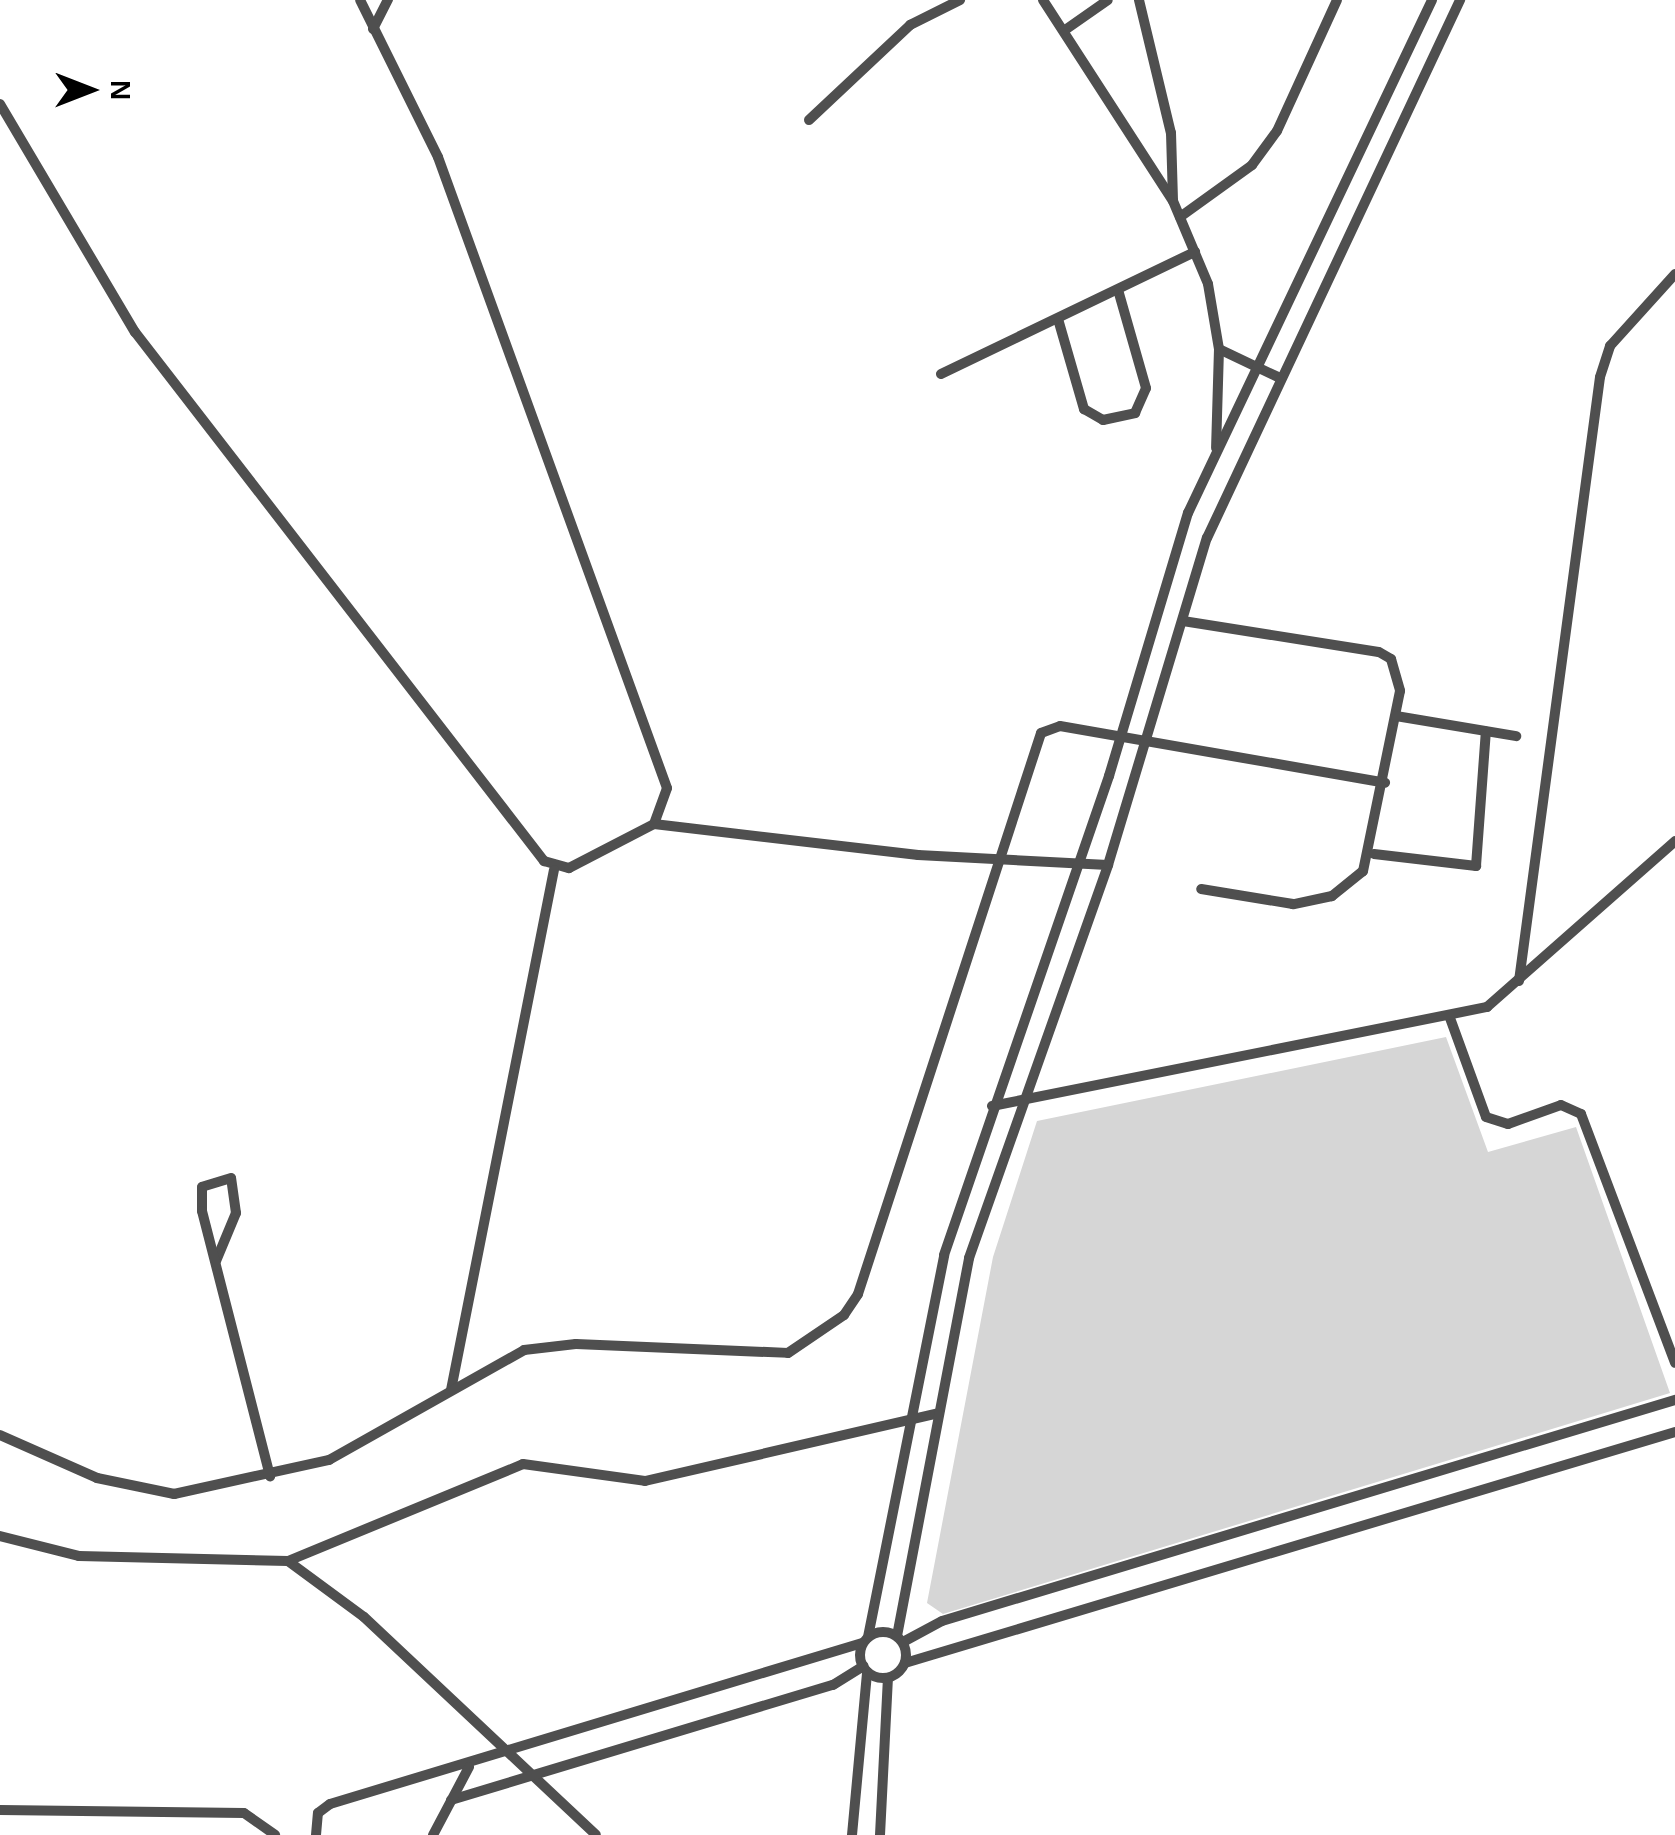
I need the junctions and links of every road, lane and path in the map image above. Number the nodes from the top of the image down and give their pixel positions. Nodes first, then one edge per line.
1 (360, 0) edge
2 (388, 0) edge
3 (960, 0) edge
4 (1042, 0) edge
5 (1108, 0) edge
6 (1138, 0) edge
7 (1337, 0) edge
8 (1432, 0) edge
9 (1460, 0) edge
10 (373, 29) junction
11 (1066, 30) junction
12 (0, 104) edge
13 (809, 120) dead end
14 (1173, 200) junction
15 (1180, 217) junction
16 (1195, 252) junction
17 (1675, 274) edge
18 (1119, 293) junction
19 (1058, 319) junction
20 (1219, 349) junction
21 (1255, 366) junction
22 (941, 374) dead end
23 (1278, 377) junction
24 (1215, 454) junction
25 (1183, 621) junction
26 (1396, 716) junction
27 (1486, 731) junction
28 (1516, 736) dead end
29 (1120, 741) junction
30 (1146, 747) junction
31 (1385, 784) junction
32 (654, 824) junction
33 (1675, 841) edge
34 (1374, 854) junction
35 (1000, 856) junction
36 (1078, 859) junction
37 (1108, 864) junction
38 (554, 870) junction
39 (1201, 888) dead end
40 (1519, 981) junction
41 (1450, 1018) junction
42 (1021, 1101) junction
43 (992, 1106) junction
44 (216, 1261) junction
45 (1675, 1364) edge
46 (451, 1390) junction
47 (1675, 1400) edge
48 (936, 1414) junction
49 (910, 1420) junction
50 (1675, 1432) edge
51 (0, 1434) edge
52 (270, 1476) junction
53 (0, 1536) edge
54 (288, 1561) junction
55 (900, 1639) junction
56 (865, 1640) junction
57 (905, 1663) junction
58 (865, 1669) junction
59 (888, 1678) junction
60 (515, 1752) junction
61 (468, 1767) junction
62 (537, 1775) junction
63 (452, 1800) junction
64 (0, 1810) edge
65 (275, 1835) edge
66 (316, 1835) edge
67 (433, 1835) edge
68 (596, 1835) edge
69 (852, 1835) edge
70 (880, 1835) edge

1 - 10 lane
2 - 10 lane
3 - 13 lane
4 - 11 lane
5 - 11 lane
6 - 14 lane
7 - 15 lane
8 - 21 lane
9 - 23 lane
10 - 32 lane
11 - 14 lane
12 - 38 lane
14 - 15 lane
15 - 16 lane
16 - 18 lane
16 - 20 lane
17 - 40 lane
18 - 19 lane
18 - 19 lane
19 - 22 lane
20 - 21 lane
20 - 24 lane
21 - 23 lane
21 - 24 lane
23 - 25 lane
24 - 29 lane
25 - 26 lane
25 - 30 lane
26 - 27 lane
26 - 31 lane
27 - 28 lane
27 - 34 lane
29 - 30 lane
29 - 35 lane
29 - 36 lane
30 - 31 lane
30 - 37 lane
31 - 34 lane
32 - 35 lane
32 - 38 lane
33 - 40 lane
34 - 39 lane
35 - 36 lane
35 - 46 lane
36 - 37 lane
36 - 43 lane
37 - 42 lane
38 - 46 lane
40 - 41 lane
41 - 42 lane
41 - 45 lane
42 - 43 lane
42 - 48 lane
43 - 49 lane
44 - 44 lane
44 - 52 lane
46 - 52 lane
47 - 55 lane
48 - 49 lane
48 - 55 lane
49 - 54 lane
49 - 56 lane
50 - 57 lane
51 - 52 lane
53 - 54 lane
54 - 60 lane
55 - 56 lane
55 - 57 lane
56 - 58 lane
56 - 60 lane
57 - 59 lane
58 - 59 lane
58 - 62 lane
58 - 69 lane
59 - 70 lane
60 - 61 lane
60 - 62 lane
61 - 63 lane
61 - 66 lane
62 - 63 lane
62 - 68 lane
63 - 67 lane
64 - 65 lane

